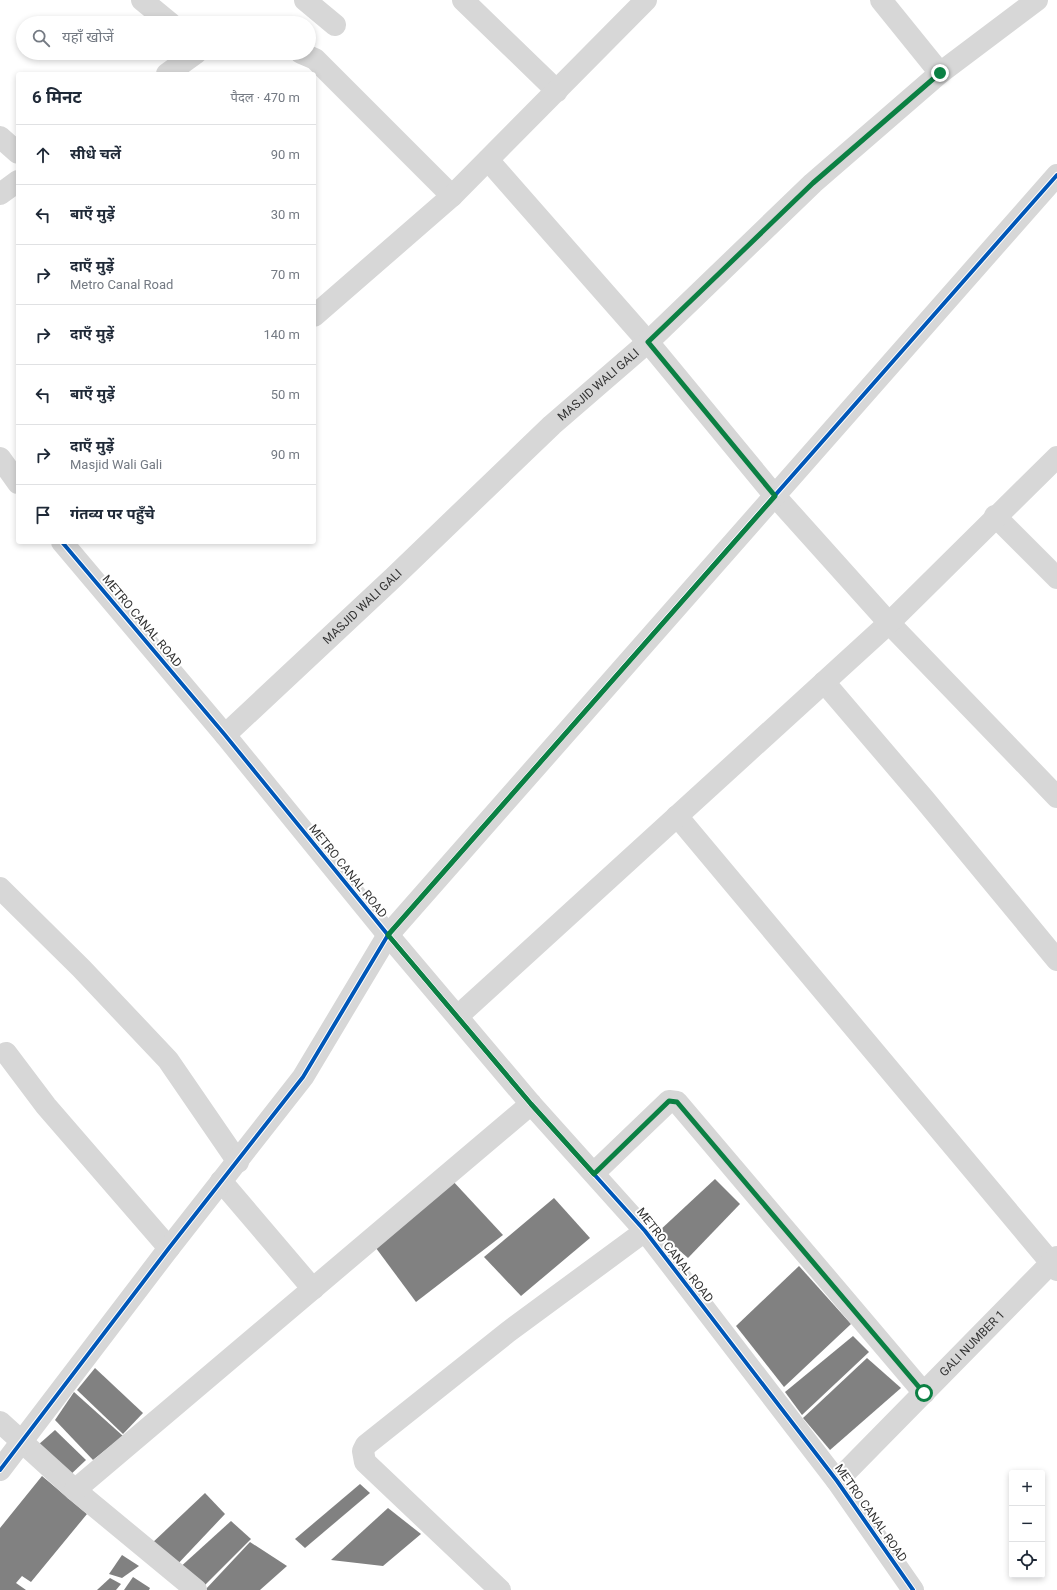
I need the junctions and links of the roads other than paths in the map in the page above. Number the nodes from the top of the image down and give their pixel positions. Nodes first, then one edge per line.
1 (142, 0) edge
2 (305, 0) edge
3 (463, 0) edge
4 (646, 0) edge
5 (881, 0) edge
6 (1027, 3) edge
7 (161, 16) edge
8 (335, 25) dead end
9 (187, 60) edge
10 (316, 60) edge
11 (171, 72) edge
12 (940, 73) junction
13 (557, 91) junction
14 (0, 137) edge
15 (16, 151) edge
16 (488, 160) junction
17 (1057, 175) edge
18 (16, 182) edge
19 (0, 194) edge
20 (452, 196) junction
21 (316, 314) edge
22 (648, 342) junction
23 (1057, 457) edge
24 (0, 458) edge
25 (16, 480) edge
26 (775, 496) junction
27 (995, 516) junction
28 (64, 544) edge
29 (1057, 578) edge
30 (889, 623) junction
31 (824, 682) junction
32 (225, 735) junction
33 (1057, 798) edge
34 (677, 816) junction
35 (0, 888) edge
36 (388, 935) junction
37 (1057, 960) edge
38 (458, 1016) junction
39 (6, 1053) dead end
40 (531, 1104) junction
41 (238, 1162) junction
42 (594, 1174) junction
43 (221, 1181) junction
44 (645, 1231) junction
45 (169, 1248) junction
46 (1055, 1263) edge
47 (313, 1288) junction
48 (924, 1393) junction
49 (0, 1422) edge
50 (22, 1442) junction
51 (0, 1470) edge
52 (837, 1481) junction
53 (75, 1490) junction
54 (196, 1590) edge
55 (500, 1590) edge
56 (913, 1590) edge

1 - 7 street
2 - 8 street
3 - 13 street
4 - 13 street
5 - 12 street
6 - 12 street, MASJID WALI GALI
9 - 11 street
10 - 20 street
12 - 22 street, MASJID WALI GALI
13 - 16 street
14 - 15 street
16 - 20 street
16 - 22 street
17 - 26 street
18 - 19 street
20 - 21 street
22 - 26 street
22 - 32 street, MASJID WALI GALI
23 - 27 street
24 - 25 street
26 - 30 street
26 - 36 street
27 - 29 street
27 - 30 street
28 - 32 street, METRO CANAL ROAD
30 - 31 street
30 - 33 street
31 - 34 street
31 - 37 street
32 - 36 street, METRO CANAL ROAD
34 - 38 street
34 - 46 street
35 - 41 street
36 - 38 street, METRO CANAL ROAD
36 - 41 street
38 - 40 street, METRO CANAL ROAD
39 - 45 street
40 - 42 street, METRO CANAL ROAD
40 - 47 street
41 - 43 street
42 - 44 street, METRO CANAL ROAD
42 - 48 street
43 - 45 street
43 - 47 street
44 - 52 street, METRO CANAL ROAD
44 - 55 street
45 - 50 street
46 - 48 street, GALI NUMBER 1
47 - 53 street
48 - 52 street, GALI NUMBER 1
49 - 50 street
50 - 51 street
50 - 53 street
52 - 56 street, METRO CANAL ROAD
53 - 54 street

